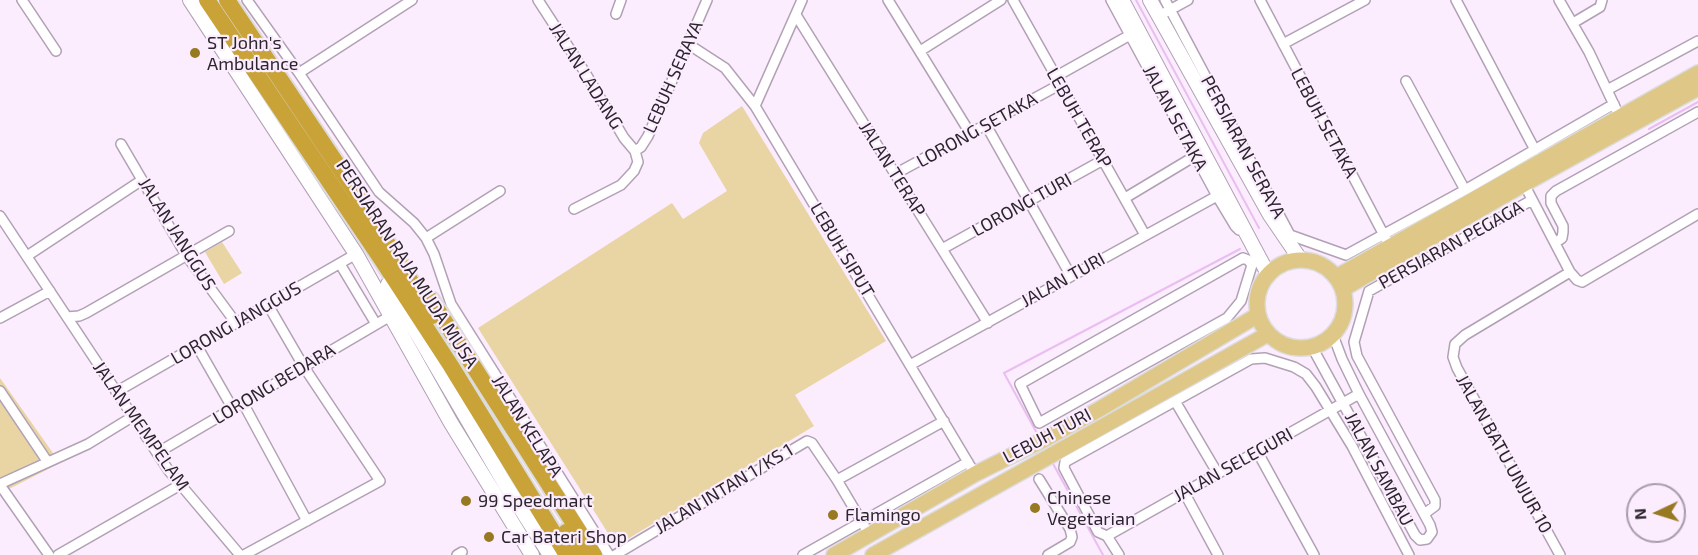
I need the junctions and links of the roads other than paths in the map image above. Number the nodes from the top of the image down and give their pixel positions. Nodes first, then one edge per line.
1 (22, 0) edge
2 (190, 0) edge
3 (207, 0) edge
4 (227, 0) edge
5 (247, 0) edge
6 (412, 0) edge
7 (538, 0) edge
8 (621, 0) edge
9 (707, 0) edge
10 (802, 0) edge
11 (888, 0) edge
12 (1002, 0) edge
13 (1014, 0) edge
14 (1111, 0) edge
15 (1122, 0) edge
16 (1150, 0) edge
17 (1165, 0) edge
18 (1188, 0) edge
19 (1260, 0) edge
20 (1365, 0) edge
21 (1456, 0) edge
22 (1559, 0) edge
23 (1602, 0) edge
24 (397, 4) edge
25 (1164, 13) junction
26 (616, 14) dead end
27 (796, 15) junction
28 (1573, 23) junction
29 (1130, 35) junction
30 (1698, 41) edge
31 (688, 44) junction
32 (1283, 44) junction
33 (56, 51) dead end
34 (920, 51) junction
35 (299, 73) junction
36 (1698, 73) edge
37 (1057, 81) junction
38 (1406, 81) dead end
39 (1698, 88) edge
40 (1607, 90) junction
41 (755, 106) junction
42 (1698, 112) edge
43 (1619, 116) junction
44 (986, 125) junction
45 (970, 133) junction
46 (122, 144) dead end
47 (1535, 150) junction
48 (635, 151) junction
49 (1195, 156) junction
50 (1103, 160) junction
51 (895, 174) junction
52 (142, 180) junction
53 (1524, 184) junction
54 (1465, 190) junction
55 (500, 191) dead end
56 (357, 194) junction
57 (1217, 196) junction
58 (1125, 198) junction
59 (1532, 200) junction
60 (1029, 201) junction
61 (574, 209) dead end
62 (1698, 214) edge
63 (354, 218) junction
64 (2, 223) edge
65 (1244, 230) junction
66 (229, 231) dead end
67 (1145, 235) junction
68 (426, 238) junction
69 (1387, 240) junction
70 (1555, 243) junction
71 (942, 249) junction
72 (356, 254) junction
73 (186, 255) junction
74 (27, 256) junction
75 (1300, 259) junction
76 (340, 264) junction
77 (1570, 272) junction
78 (1268, 274) junction
79 (1071, 276) junction
80 (1340, 283) junction
81 (50, 291) junction
82 (268, 305) junction
83 (392, 315) junction
84 (1258, 315) junction
85 (67, 317) junction
86 (0, 318) edge
87 (988, 322) junction
88 (236, 323) junction
89 (376, 324) junction
90 (1268, 334) junction
91 (1333, 335) junction
92 (197, 346) junction
93 (1312, 347) junction
94 (455, 363) junction
95 (910, 365) junction
96 (304, 367) junction
97 (0, 391) edge
98 (116, 392) junction
99 (1359, 394) junction
100 (1090, 395) junction
101 (1175, 401) junction
102 (1344, 402) junction
103 (243, 403) junction
104 (233, 409) junction
105 (1331, 409) junction
106 (1098, 410) junction
107 (132, 417) junction
108 (944, 422) junction
109 (1106, 424) junction
110 (1257, 451) junction
111 (157, 453) junction
112 (1054, 459) junction
113 (46, 461) junction
114 (972, 468) junction
115 (1218, 474) junction
116 (1039, 478) dead end
117 (837, 480) junction
118 (0, 484) edge
119 (180, 485) junction
120 (500, 488) junction
121 (1184, 492) junction
122 (574, 513) junction
123 (905, 514) junction
124 (1424, 514) junction
125 (307, 521) junction
126 (866, 527) junction
127 (1107, 536) junction
128 (880, 553) edge
129 (49, 555) edge
130 (58, 555) edge
131 (240, 555) edge
132 (244, 555) edge
133 (532, 555) edge
134 (550, 555) edge
135 (567, 555) edge
136 (580, 555) edge
137 (594, 555) edge
138 (609, 555) edge
139 (615, 555) edge
140 (803, 555) edge
141 (834, 555) edge
142 (1048, 555) edge
143 (1119, 555) edge
144 (1218, 555) edge
145 (1314, 555) edge
146 (1409, 555) edge
147 (1560, 555) edge

1 - 33 street
2 - 72 main road
3 - 63 highway, PERSIARAN RAJA MUDA MUSA
4 - 56 highway, PERSIARAN RAJA MUDA MUSA
5 - 35 street, JALAN KELAPA
6 - 24 street
7 - 48 street, JALAN LADANG
8 - 26 street
9 - 31 street, LEBUH SERAYA
10 - 27 street
11 - 34 street
12 - 34 street
13 - 37 street, LEBUH TERAP
14 - 29 street, JALAN SETAKA
15 - 65 main road, PERSIARAN SERAYA
16 - 25 main road, PERSIARAN SERAYA
17 - 25 street, PERSIARAN SERAYA
18 - 25 street
19 - 32 street, LEBUH SETAKA
20 - 32 street
21 - 47 street
22 - 28 street
23 - 28 street
24 - 35 street
25 - 69 street, PERSIARAN SERAYA
25 - 75 main road, PERSIARAN SERAYA
27 - 41 street
27 - 51 street, JALAN TERAP
28 - 40 street
29 - 37 street, LORONG SETAKA
29 - 49 street, JALAN SETAKA
30 - 40 street
31 - 41 street, LEBUH SIPUT
31 - 48 street, LEBUH SERAYA
32 - 69 street, LEBUH SETAKA
34 - 45 street
35 - 68 street, JALAN KELAPA
36 - 43 main road, PERSIARAN PEGAGA
37 - 44 street, LORONG SETAKA
37 - 50 street, LEBUH TERAP
38 - 54 street
39 - 43 main road, PERSIARAN PEGAGA
40 - 43 street
41 - 95 street, LEBUH SIPUT
42 - 70 street, PERSIARAN PEGAGA
43 - 47 street, PERSIARAN SERAYA
43 - 53 main road, PERSIARAN PEGAGA
43 - 69 main road, PERSIARAN PEGAGA
44 - 45 street, LORONG SETAKA
44 - 60 street
45 - 51 street, LORONG SETAKA
46 - 52 street, JALAN JANGGUS
47 - 54 street, PERSIARAN SERAYA
48 - 61 street
49 - 57 street, JALAN SETAKA
49 - 58 street
50 - 58 street, LEBUH TERAP
50 - 60 street, LORONG TURI
51 - 71 street, JALAN TERAP
52 - 73 street, JALAN JANGGUS
52 - 74 street
53 - 59 street
53 - 80 main road, PERSIARAN PEGAGA
54 - 69 street, PERSIARAN SERAYA
55 - 68 street
56 - 94 highway, PERSIARAN RAJA MUDA MUSA
56 - 122 highway
57 - 65 street, JALAN SETAKA
57 - 67 street, JALAN TURI
58 - 67 street, LEBUH TERAP
59 - 70 street
59 - 124 street, PERSIARAN PEGAGA
60 - 71 street, LORONG TURI
60 - 79 street
62 - 77 street
63 - 94 highway, PERSIARAN RAJA MUDA MUSA
63 - 120 main road
64 - 74 street, JALAN MEMPELAM
65 - 78 main road, PERSIARAN SERAYA
66 - 73 street
67 - 79 street, JALAN TURI
68 - 122 street, JALAN KELAPA
69 - 80 main road, PERSIARAN PEGAGA
70 - 77 street
71 - 87 street, JALAN TERAP
72 - 76 street, LORONG JANGGUS
72 - 83 main road
73 - 85 street
73 - 88 street, JALAN JANGGUS
74 - 81 street, JALAN MEMPELAM
75 - 78 main road
75 - 80 main road
76 - 82 street, LORONG JANGGUS
76 - 89 street
77 - 147 street, JALAN BATU UNJUR 10
78 - 84 main road
79 - 87 street, JALAN TURI
80 - 91 main road
81 - 85 street, JALAN MEMPELAM
81 - 86 street
82 - 88 street, LORONG JANGGUS
82 - 96 street
83 - 89 street, LORONG BEDARA
83 - 120 main road
84 - 90 main road
84 - 106 main road, LEBUH TURI
85 - 98 street, JALAN MEMPELAM
87 - 95 street, JALAN TURI
88 - 92 street, LORONG JANGGUS
89 - 96 street, LORONG BEDARA
90 - 93 main road
90 - 109 main road, LEBUH TURI
91 - 93 main road
91 - 99 street, JALAN SAMBAU
92 - 98 street, LORONG JANGGUS
92 - 104 street
93 - 102 street, JALAN SAMBAU
94 - 135 highway, PERSIARAN RAJA MUDA MUSA
94 - 136 highway, PERSIARAN RAJA MUDA MUSA
95 - 108 street, LEBUH SIPUT
96 - 103 street, LORONG BEDARA
96 - 125 street
97 - 113 street
98 - 107 street, JALAN MEMPELAM
99 - 102 street, JALAN SELEGURI
99 - 124 street, JALAN SAMBAU
100 - 100 street
100 - 106 street
101 - 105 street, LEBUH TURI
101 - 112 street, LEBUH TURI
101 - 115 street
102 - 105 street, JALAN SELEGURI
102 - 124 street, JALAN SAMBAU
103 - 104 street, LORONG BEDARA
103 - 125 street
104 - 111 street, LORONG BEDARA
105 - 110 street, JALAN SELEGURI
105 - 146 street, LEBUH TURI
106 - 109 street
106 - 114 main road, LEBUH TURI
107 - 111 street, JALAN MEMPELAM
107 - 113 street
108 - 114 street, LEBUH SIPUT
108 - 117 street
109 - 112 main road, LEBUH TURI
110 - 115 street, JALAN SELEGURI
110 - 145 street
111 - 119 street, JALAN MEMPELAM
112 - 127 street
112 - 128 main road, LEBUH TURI
113 - 118 street
114 - 123 main road, LEBUH TURI
114 - 126 street
115 - 121 street, JALAN SELEGURI
116 - 142 street
117 - 126 street
117 - 139 street, JALAN INTAN 1/KS 1
118 - 129 street
119 - 130 street
119 - 131 street, JALAN MEMPELAM
120 - 133 main road
120 - 134 main road
121 - 127 street, JALAN SELEGURI
121 - 144 street
122 - 137 highway
122 - 138 street, JALAN KELAPA
123 - 126 main road, LEBUH TURI
123 - 128 main road
125 - 132 street
126 - 140 street, LEBUH TURI
126 - 141 main road, LEBUH TURI
127 - 143 street

